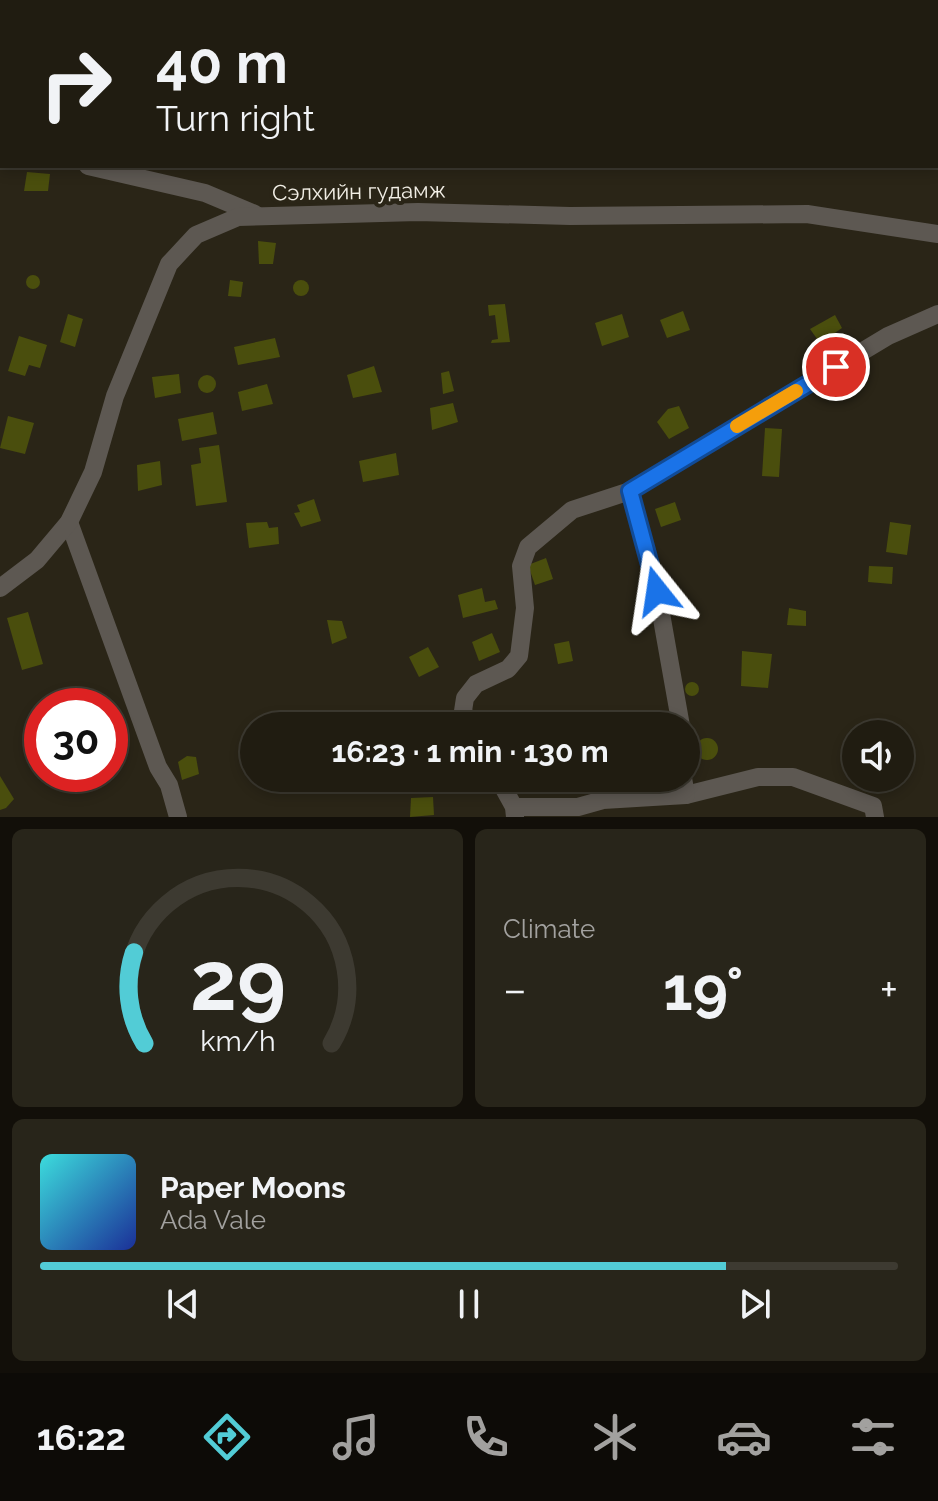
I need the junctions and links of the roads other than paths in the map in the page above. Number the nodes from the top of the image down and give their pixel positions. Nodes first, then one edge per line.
1 (97, 168) edge
2 (261, 217) junction
3 (938, 234) edge
4 (938, 314) edge
5 (630, 491) junction
6 (69, 522) junction
7 (0, 588) edge
8 (464, 712) edge
9 (679, 712) edge
10 (700, 784) edge
11 (505, 792) edge
12 (650, 792) edge
13 (514, 812) edge
14 (178, 817) edge
15 (875, 817) edge

1 - 2 street
2 - 3 street, Сэлхийн гудамж
2 - 6 street, Сэлхийн гудамж
4 - 5 street
5 - 8 street
5 - 9 street
6 - 7 street, Сэлхийн гудамж
6 - 14 street
10 - 15 street
11 - 13 street
12 - 13 street

